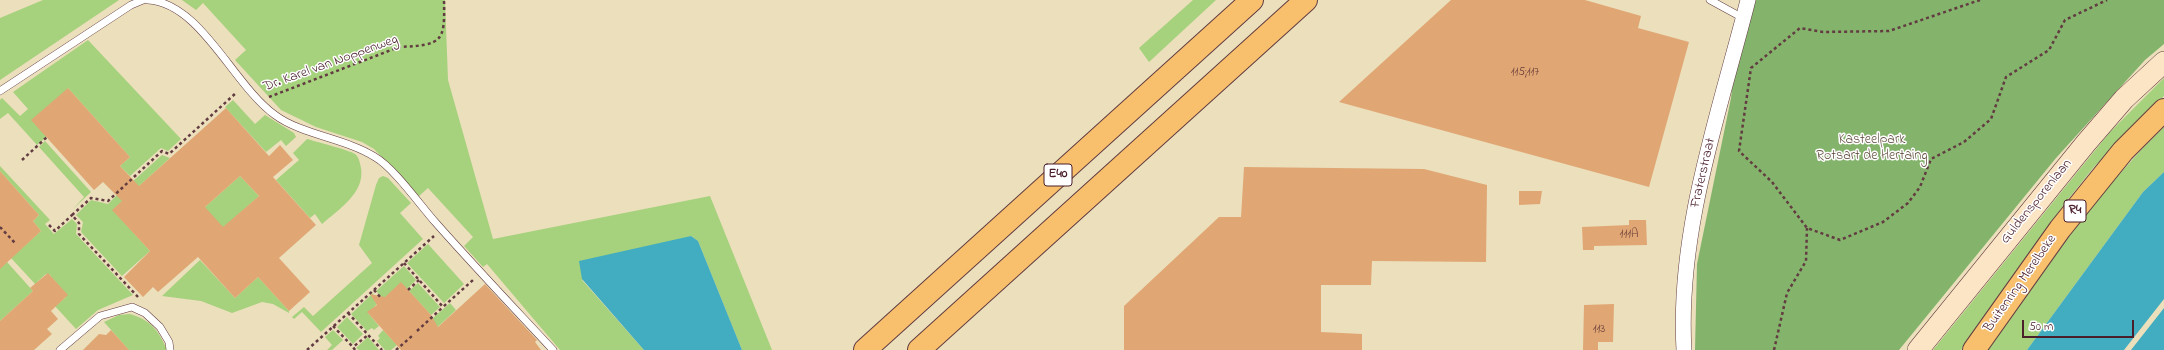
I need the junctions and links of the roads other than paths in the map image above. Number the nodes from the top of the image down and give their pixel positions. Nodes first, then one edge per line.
1 (143, 0) edge
2 (148, 0) edge
3 (1252, 0) edge
4 (1306, 0) edge
5 (1710, 0) edge
6 (1748, 0) edge
7 (1743, 18) junction
8 (2164, 62) edge
9 (0, 91) edge
10 (2164, 110) edge
11 (60, 350) edge
12 (170, 350) edge
13 (553, 350) edge
14 (865, 350) edge
15 (919, 350) edge
16 (1684, 350) edge
17 (1918, 350) edge
18 (1974, 350) edge

1 - 9 lane
2 - 13 lane
3 - 14 highway, E40
4 - 15 highway, E40
5 - 7 lane
6 - 7 street, Fraterstraat
7 - 16 street, Fraterstraat
8 - 17 main road, Guldensporenlaan
10 - 18 highway, Buitenring Merelbeke / R4
11 - 12 lane

